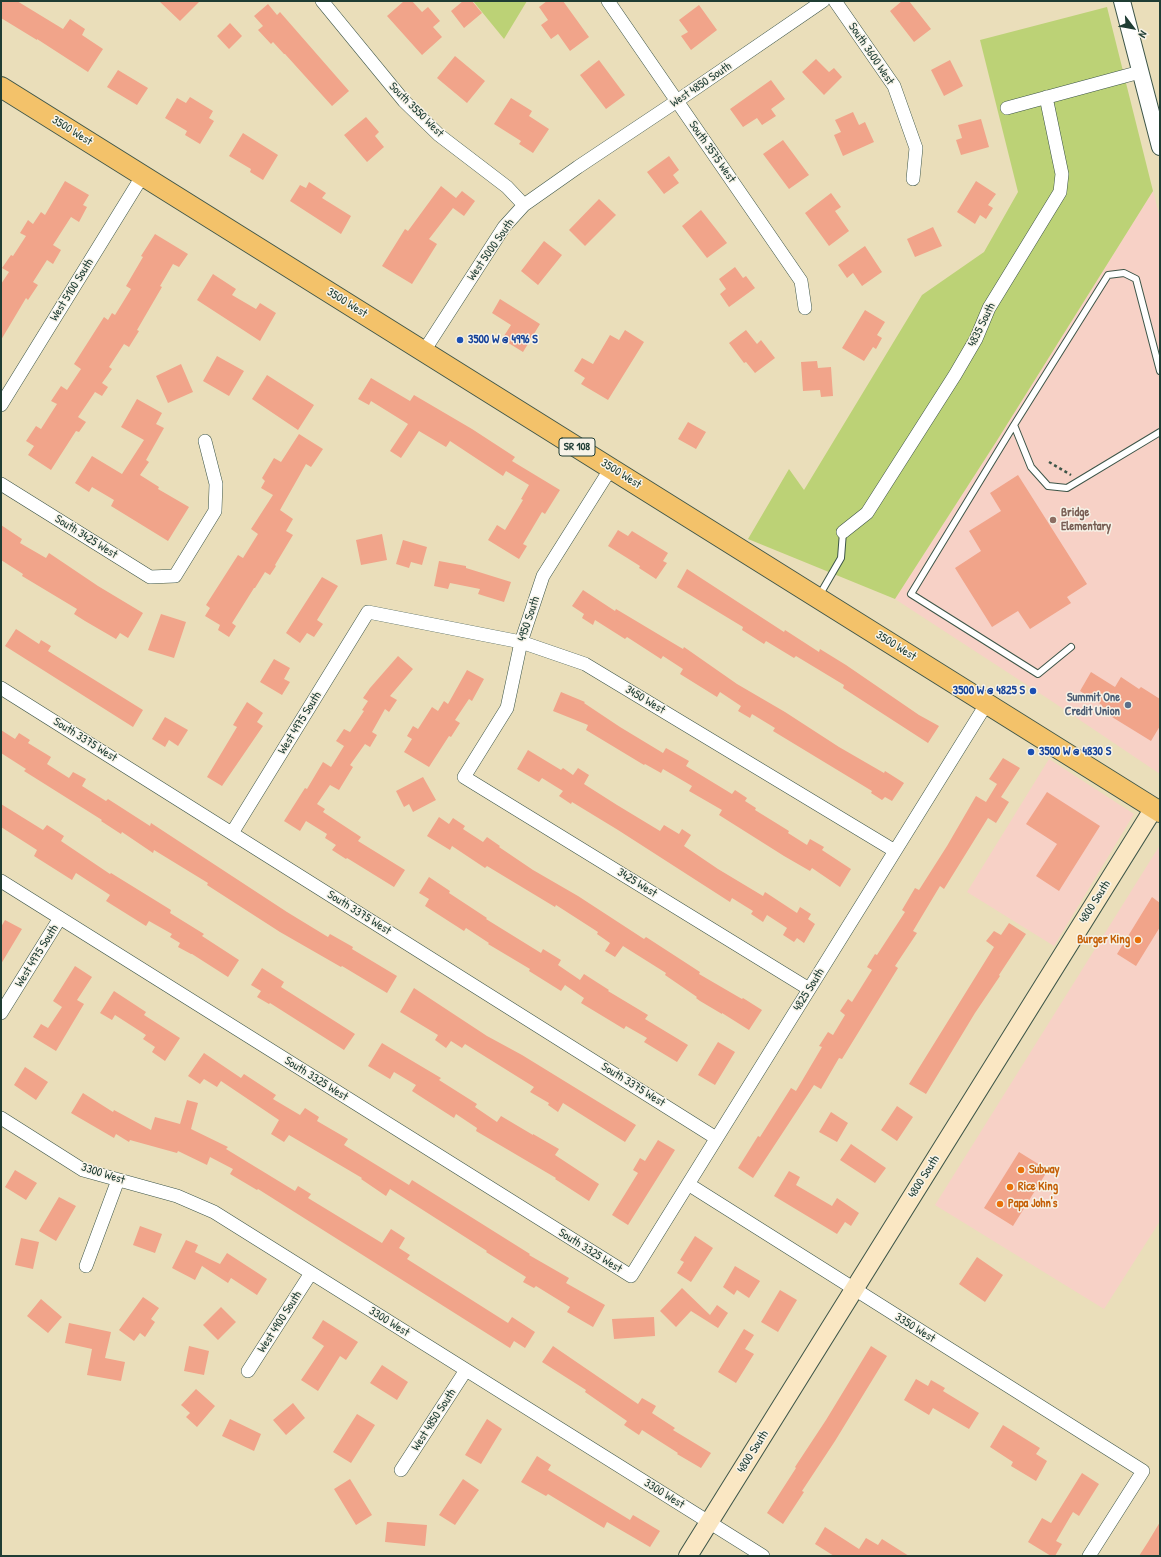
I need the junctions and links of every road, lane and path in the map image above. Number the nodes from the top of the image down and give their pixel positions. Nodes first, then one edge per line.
1 (322, 1) edge
2 (608, 1) edge
3 (823, 1) edge
4 (835, 1) edge
5 (1122, 1) edge
6 (1140, 72) junction
7 (1, 87) edge
8 (1046, 97) junction
9 (677, 102) junction
10 (1007, 108) dead end
11 (1160, 147) edge
12 (578, 167) joint
13 (143, 176) junction
14 (913, 179) dead end
15 (524, 205) junction
16 (805, 308) dead end
17 (424, 351) junction
18 (1160, 371) edge
19 (1, 405) edge
20 (1014, 424) junction
21 (1160, 432) edge
22 (205, 441) dead end
23 (1049, 462) dead end
24 (611, 468) junction
25 (1080, 480) junction
26 (1, 484) edge
27 (843, 532) joint
28 (818, 598) junction
29 (368, 612) joint
30 (521, 642) junction
31 (1071, 647) dead end
32 (1, 688) edge
33 (987, 703) junction
34 (464, 777) joint
35 (1158, 806) edge
36 (232, 833) junction
37 (895, 851) junction
38 (1, 881) edge
39 (60, 918) junction
40 (809, 989) junction
41 (1, 1013) edge
42 (1, 1118) edge
43 (716, 1138) junction
44 (118, 1180) junction
45 (688, 1184) junction
46 (86, 1266) dead end
47 (312, 1273) junction
48 (631, 1276) joint
49 (854, 1289) junction
50 (466, 1370) junction
51 (248, 1371) dead end
52 (401, 1470) dead end
53 (709, 1522) junction
54 (688, 1556) edge
55 (763, 1556) edge
56 (1089, 1556) edge

1 - 15 street, South 3550 West
2 - 9 street, South 3575 West
3 - 9 street, West 4850 South
4 - 14 street, South 3600 West
5 - 6 street
6 - 8 street
6 - 11 street
7 - 13 main road, 3500 West / SR 108
8 - 10 street
8 - 27 street, 4835 South
9 - 12 street, West 4850 South
9 - 16 street, South 3575 West
12 - 15 street, West 5000 South
13 - 17 main road, 3500 West / SR 108
13 - 19 street, West 5100 South
15 - 17 street, West 5000 South
17 - 24 main road, 3500 West / SR 108
18 - 20 lane
20 - 25 lane
20 - 31 lane
21 - 25 lane
22 - 26 street, South 3425 West
23 - 25 path
24 - 28 main road, 3500 West / SR 108
24 - 30 street, 4950 South
27 - 28 lane
28 - 33 main road, 3500 West / SR 108
29 - 30 street, 3450 West
29 - 36 street, West 4975 South
30 - 34 street, 4950 South
30 - 37 street, 3450 West
32 - 36 street, South 3375 West
33 - 35 main road, 3500 West / SR 108
33 - 37 street, 4825 South
34 - 40 street, 3425 West
35 - 49 main road, 4800 South
36 - 43 street, South 3375 West
37 - 40 street, 4825 South
38 - 39 street, South 3325 West
39 - 41 street, West 4975 South
39 - 48 street, South 3325 West
40 - 43 street, 4825 South
42 - 44 street, 3300 West
43 - 45 street, 4825 South
44 - 46 street
44 - 47 street, 3300 West
45 - 48 street, 4825 South
45 - 49 street, 3350 West
47 - 50 street, 3300 West
47 - 51 street, West 4900 South
49 - 53 main road, 4800 South
49 - 56 street, 3350 West
50 - 52 street, West 4850 South
50 - 53 street, 3300 West
53 - 54 main road, 4800 South
53 - 55 street, 3300 West

